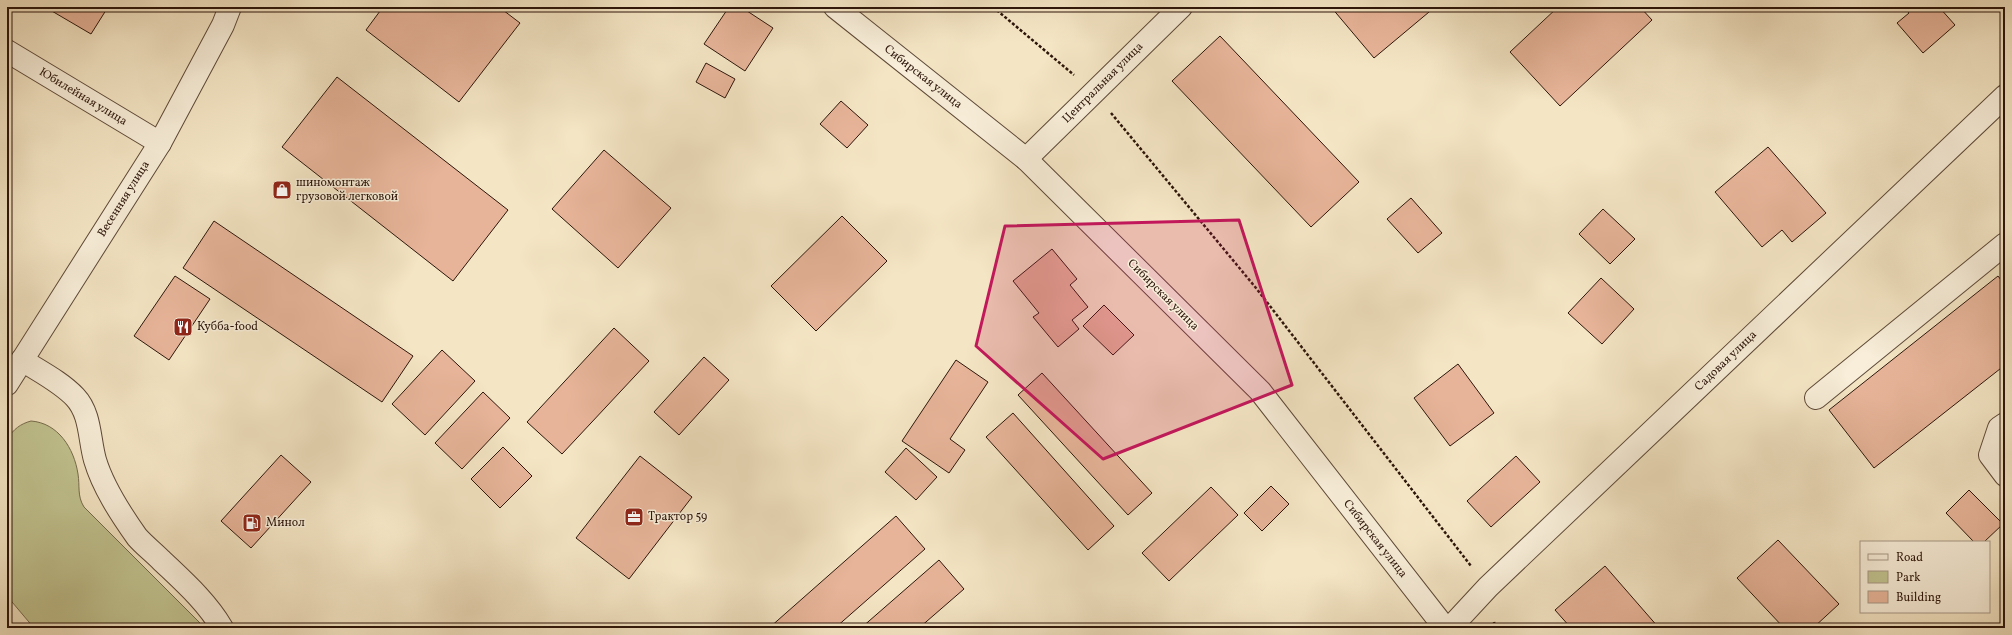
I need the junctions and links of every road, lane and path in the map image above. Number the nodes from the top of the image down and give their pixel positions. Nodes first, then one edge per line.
1 (230, 7) edge
2 (835, 7) edge
3 (993, 7) edge
4 (1181, 7) edge
5 (7, 51) edge
6 (1094, 92) junction
7 (2005, 96) edge
8 (160, 143) junction
9 (1026, 159) junction
10 (2005, 244) edge
11 (22, 360) junction
12 (7, 384) edge
13 (1816, 398) dead end
14 (2005, 424) edge
15 (2005, 475) edge
16 (1488, 587) junction
17 (222, 628) edge
18 (1445, 628) edge
19 (1450, 628) edge
20 (1494, 628) edge

1 - 8 street, Весенняя улица
2 - 9 street, Сибирская улица
3 - 6 path
4 - 6 street, Центральная улица
5 - 8 street, Юбилейная улица
6 - 9 street, Центральная улица
6 - 16 path
7 - 16 street, Садовая улица
8 - 11 street, Весенняя улица
9 - 18 street, Сибирская улица
10 - 13 street
11 - 12 street, Весенняя улица
11 - 17 street
14 - 15 street
16 - 19 street, Садовая улица
16 - 20 path

